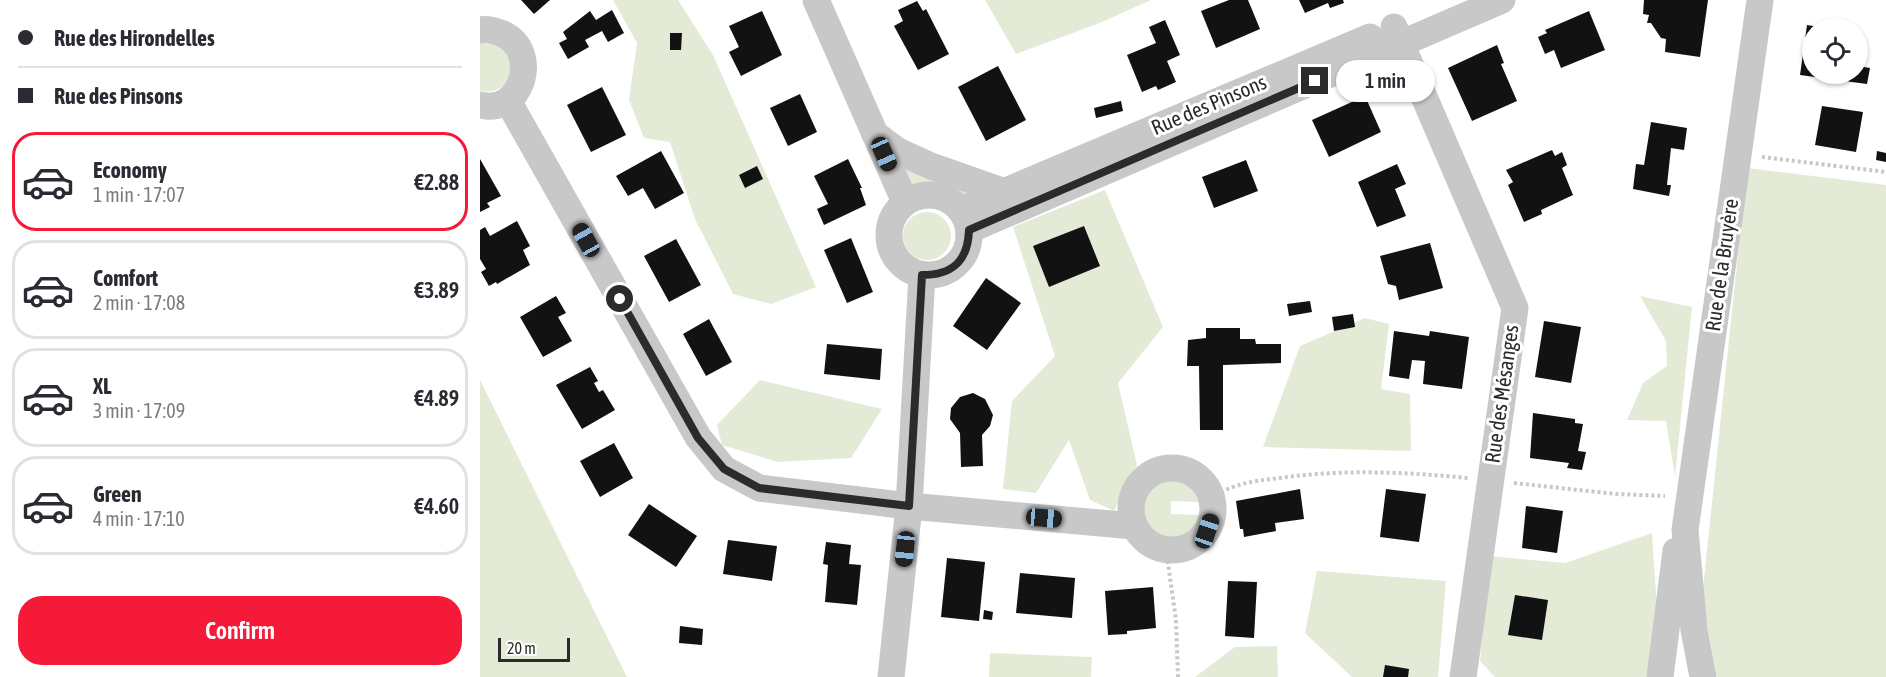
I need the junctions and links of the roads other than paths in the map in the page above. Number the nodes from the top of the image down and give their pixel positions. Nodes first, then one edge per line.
1 (816, 0) edge
2 (1456, 0) edge
3 (1502, 0) edge
4 (1760, 0) edge
5 (480, 30) edge
6 (1398, 35) junction
7 (508, 101) junction
8 (480, 105) edge
9 (875, 134) junction
10 (1005, 192) junction
11 (905, 202) junction
12 (965, 220) junction
13 (922, 275) junction
14 (909, 506) junction
15 (1134, 526) junction
16 (1685, 530) junction
17 (891, 677) edge
18 (1463, 677) edge
19 (1660, 677) edge
20 (1703, 677) edge

1 - 9 street
2 - 6 street, Rue des Pinsons
3 - 6 street, Rue des Pinsons
4 - 16 street, Rue de la Bruyère
5 - 7 street
6 - 10 street, Rue des Pinsons
6 - 12 street, Rue des Pinsons
6 - 18 street, Rue des Mésanges
7 - 8 street
7 - 14 street
9 - 10 street
9 - 11 street
10 - 12 street, Rue des Pinsons
11 - 12 street
11 - 13 street
12 - 13 street
13 - 14 street
14 - 15 street
14 - 17 street
15 - 15 street
16 - 19 street, Rue de la Bruyère
16 - 20 street, Rue de la Bruyère

